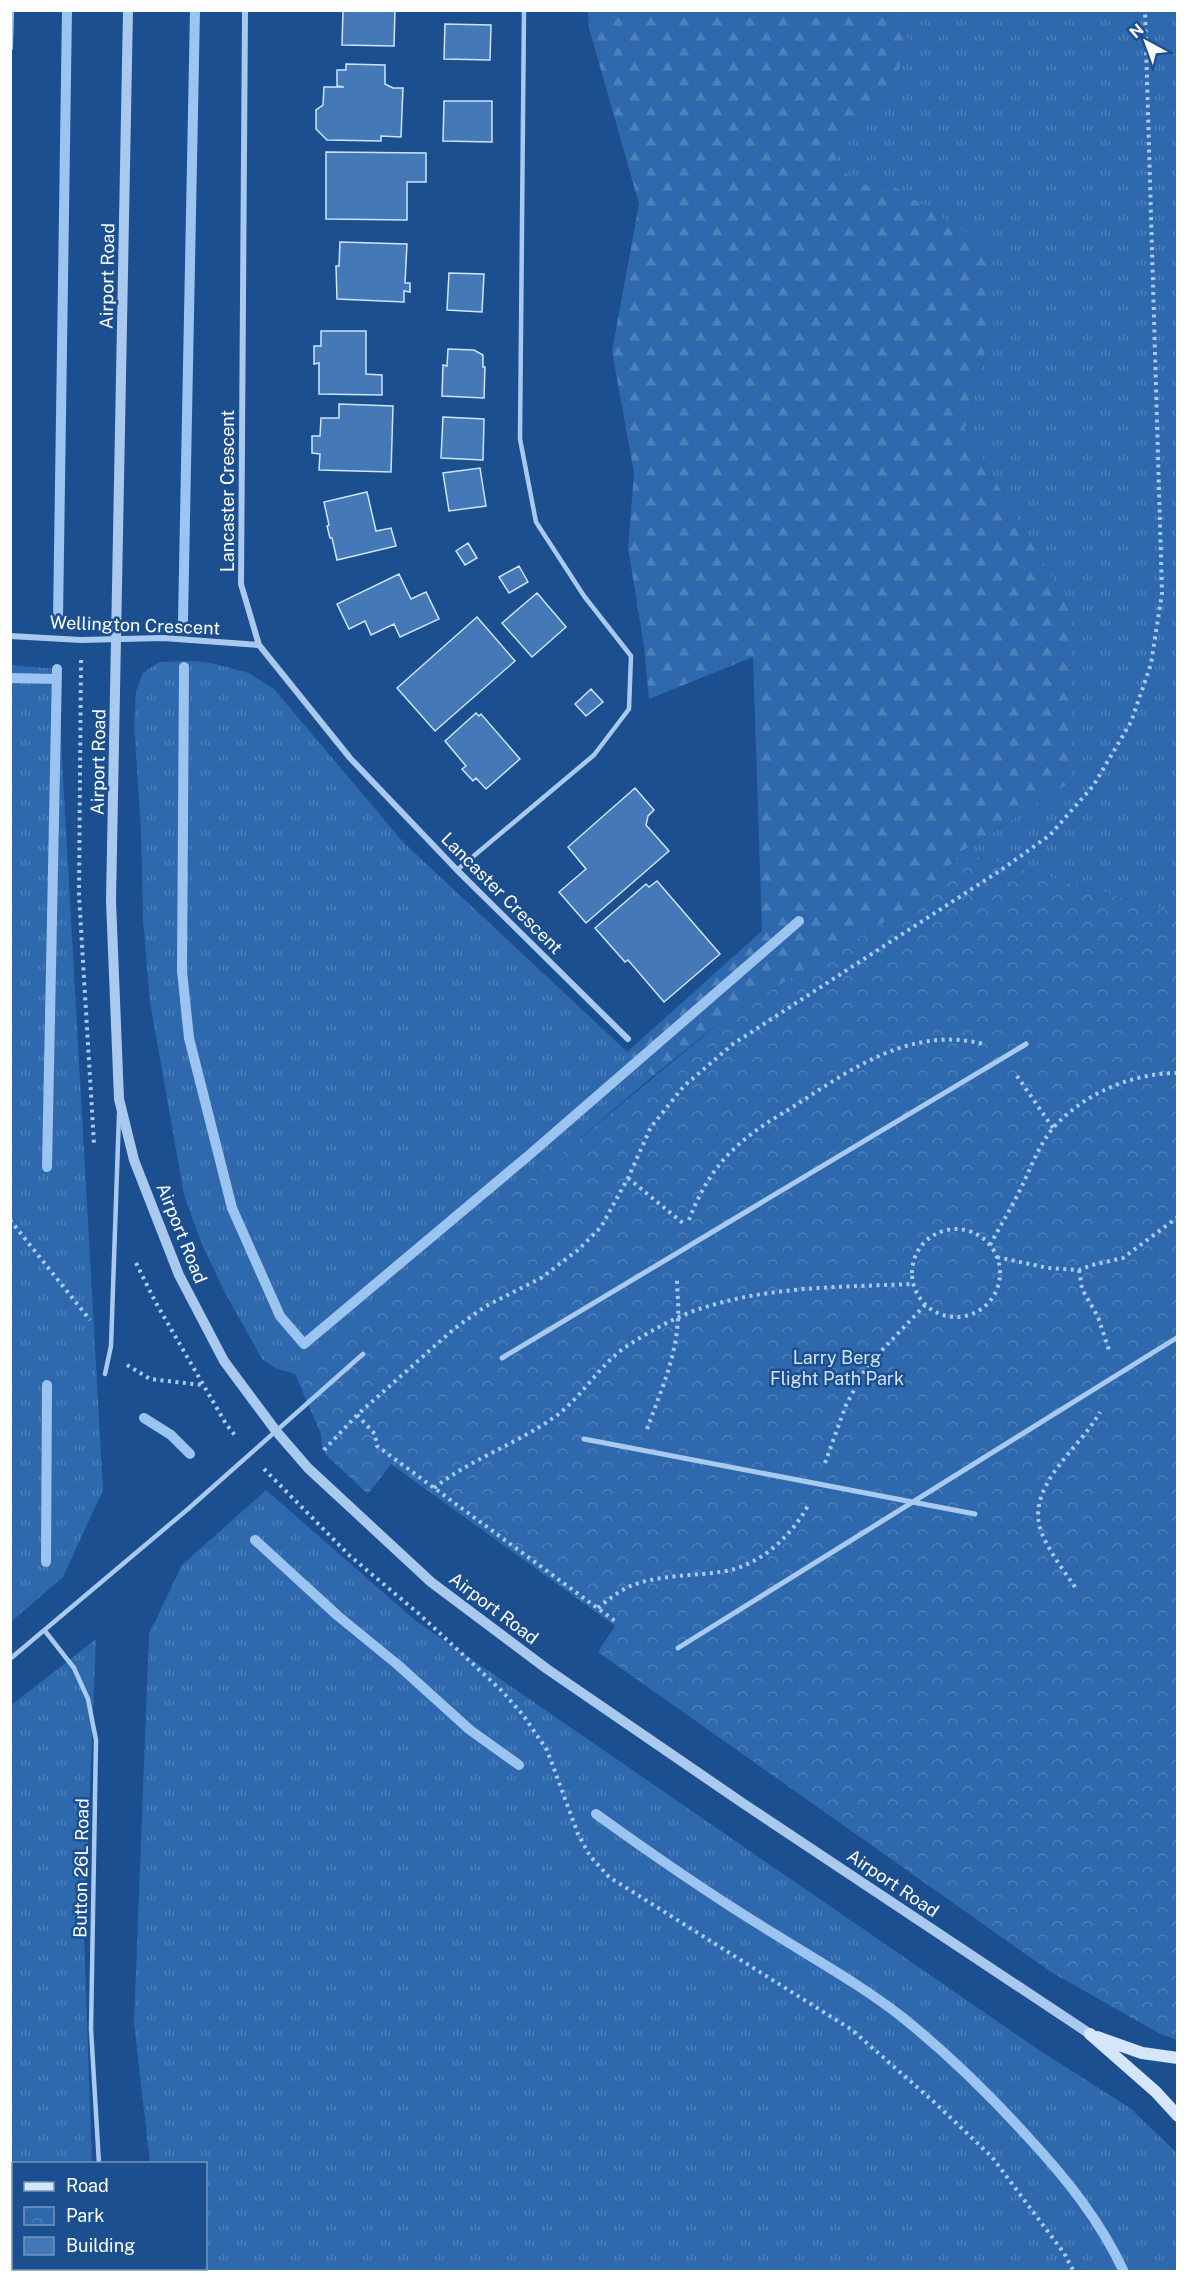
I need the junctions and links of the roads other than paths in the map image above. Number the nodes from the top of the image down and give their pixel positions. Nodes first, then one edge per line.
1 (11, 10) edge
2 (128, 10) edge
3 (245, 10) edge
4 (525, 10) edge
5 (10, 48) edge
6 (10, 636) edge
7 (116, 639) junction
8 (259, 645) junction
9 (457, 870) junction
10 (628, 1039) dead end
11 (1026, 1044) dead end
12 (119, 1099) junction
13 (1178, 1337) edge
14 (363, 1354) dead end
15 (502, 1358) dead end
16 (105, 1374) dead end
17 (276, 1431) junction
18 (584, 1439) dead end
19 (912, 1502) junction
20 (975, 1514) dead end
21 (45, 1631) junction
22 (678, 1648) dead end
23 (10, 1659) edge
24 (1090, 2034) junction
25 (1178, 2058) edge
26 (1178, 2116) edge
27 (99, 2162) edge

1 - 5 street
2 - 7 street, Airport Road
3 - 8 street, Lancaster Crescent
4 - 9 lane
6 - 7 street, Wellington Crescent
7 - 8 street, Wellington Crescent
7 - 12 street, Airport Road
8 - 9 street, Lancaster Crescent
9 - 10 street, Lancaster Crescent
11 - 15 street
12 - 16 lane
12 - 17 street, Airport Road
13 - 19 street
14 - 17 lane
17 - 21 lane
17 - 24 street, Airport Road
18 - 19 street
19 - 20 street
19 - 22 street
21 - 23 lane
21 - 27 lane, Button 26L Road
24 - 25 main road
24 - 26 main road

